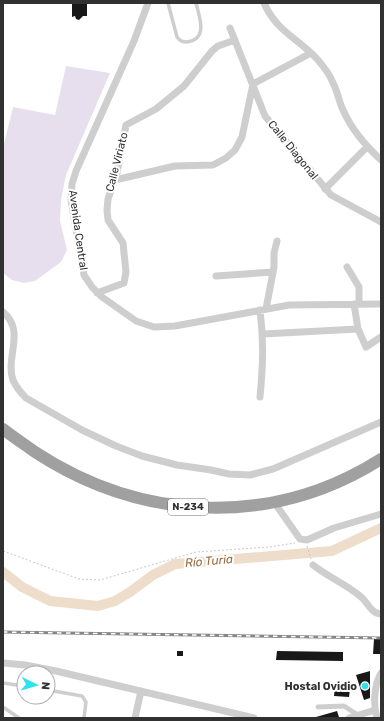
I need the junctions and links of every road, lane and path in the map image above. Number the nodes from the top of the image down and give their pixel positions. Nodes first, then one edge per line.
1 (148, 3) edge
2 (168, 3) edge
3 (196, 3) edge
4 (264, 3) edge
5 (230, 28) dead end
6 (235, 40) junction
7 (311, 53) junction
8 (253, 84) junction
9 (367, 147) junction
10 (381, 160) edge
11 (115, 180) junction
12 (325, 189) junction
13 (381, 222) edge
14 (277, 241) dead end
15 (347, 267) dead end
16 (273, 272) junction
17 (216, 276) dead end
18 (97, 293) junction
19 (356, 304) junction
20 (381, 304) edge
21 (263, 309) junction
22 (3, 312) edge
23 (358, 328) junction
24 (263, 334) junction
25 (381, 337) edge
26 (260, 397) dead end
27 (381, 422) edge
28 (3, 429) edge
29 (381, 459) edge
30 (274, 502) junction
31 (381, 514) edge
32 (307, 540) junction
33 (308, 550) dead end
34 (3, 551) edge
35 (312, 561) joint
36 (381, 614) edge
37 (3, 663) edge
38 (381, 673) edge
39 (3, 683) edge
40 (16, 685) edge
41 (56, 691) edge
42 (142, 691) junction
43 (3, 707) edge
44 (318, 707) dead end
45 (375, 710) junction
46 (358, 715) junction
47 (19, 718) edge
48 (84, 718) edge
49 (135, 718) edge
50 (254, 718) edge
51 (349, 718) edge
52 (377, 718) edge

1 - 18 street, Avenida Central
2 - 3 lane
4 - 7 street
5 - 6 street, Calle Diagonal
6 - 8 street, Calle Diagonal
6 - 11 street, Calle Viriato
7 - 8 street
7 - 9 street
8 - 11 street
8 - 12 street, Calle Diagonal
9 - 10 street
9 - 12 street
11 - 18 street, Calle Viriato
12 - 13 street, Calle Diagonal
14 - 16 street
15 - 19 street
16 - 17 street
16 - 21 street
18 - 21 street, Avenida Central
19 - 20 street, Avenida Central
19 - 21 street, Avenida Central
19 - 23 street
21 - 24 street
22 - 27 street
23 - 24 street
23 - 25 street
24 - 26 street
28 - 30 highway, N-234
29 - 30 highway, N-234
30 - 32 street
31 - 32 street
32 - 34 path
33 - 35 path
35 - 36 street
37 - 42 street
38 - 45 street
39 - 40 lane
41 - 48 lane
42 - 49 street
42 - 50 street
43 - 47 lane
44 - 46 street
45 - 46 street
45 - 52 street
46 - 51 street

